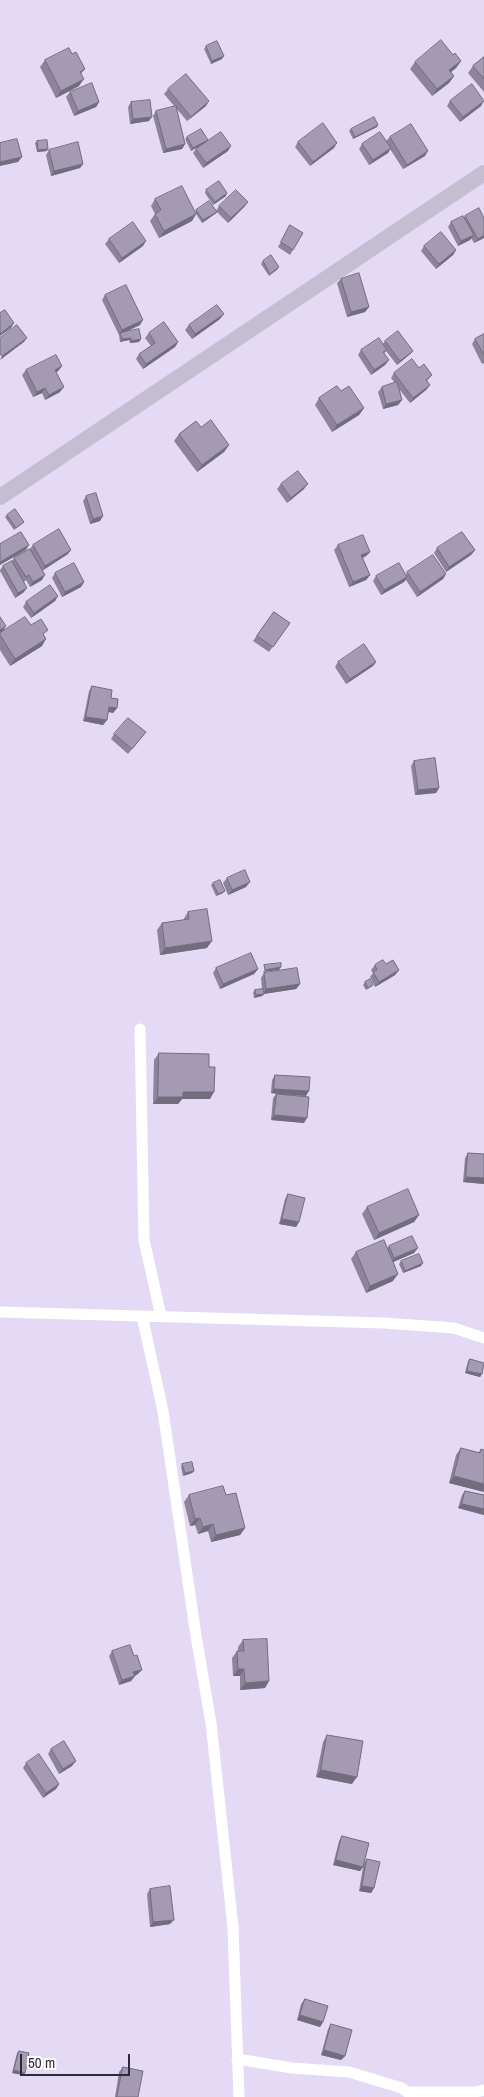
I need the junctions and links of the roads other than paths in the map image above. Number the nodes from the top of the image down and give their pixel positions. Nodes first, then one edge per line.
1 (484, 173) edge
2 (0, 497) edge
3 (140, 1028) dead end
4 (0, 1312) edge
5 (142, 1316) junction
6 (161, 1316) junction
7 (484, 1338) edge
8 (236, 2059) junction
9 (484, 2090) edge
10 (410, 2095) edge
11 (239, 2097) edge

1 - 2 street
3 - 6 street
4 - 5 street
5 - 6 street
5 - 8 street
6 - 7 street
8 - 10 street
8 - 11 street
9 - 10 street

